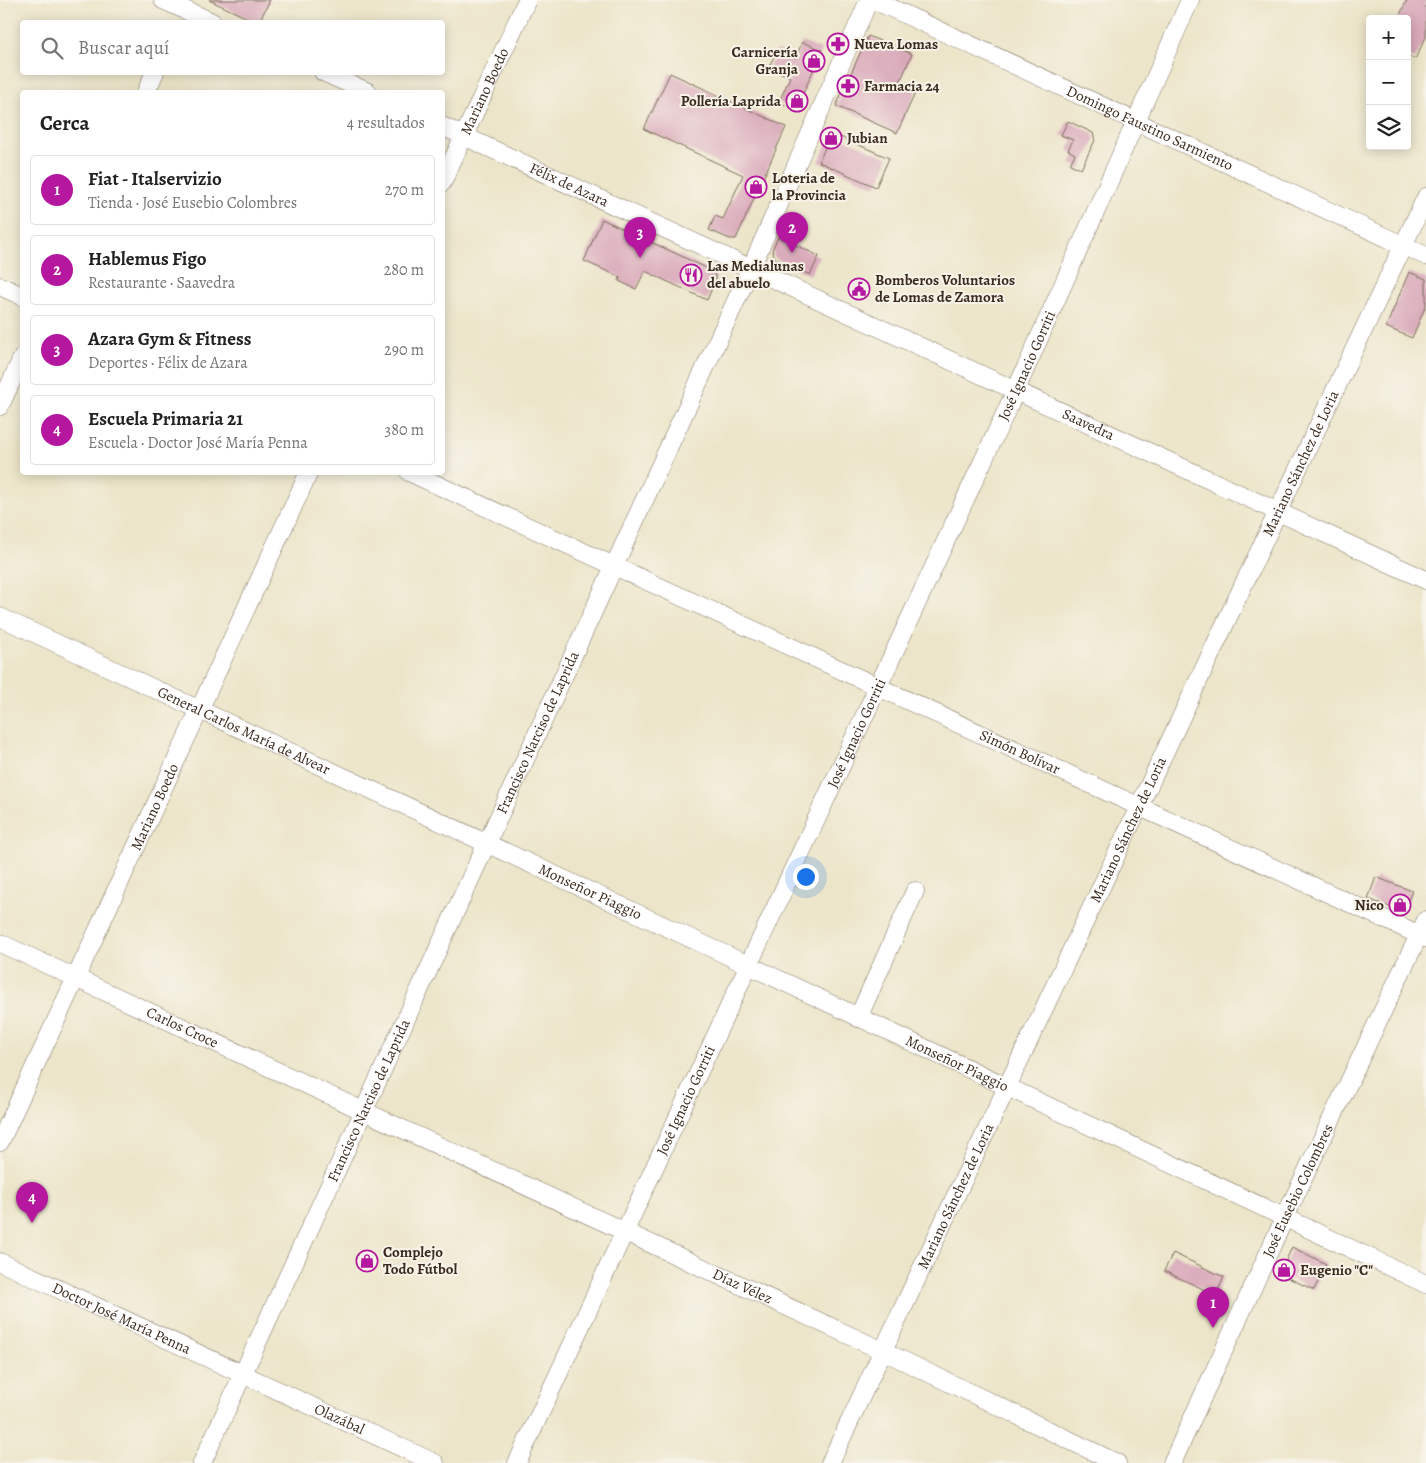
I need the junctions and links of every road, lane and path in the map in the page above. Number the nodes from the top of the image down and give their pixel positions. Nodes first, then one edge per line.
1 (163, 0) edge
2 (527, 0) edge
3 (869, 0) edge
4 (874, 0) edge
5 (1190, 0) edge
6 (184, 11) edge
7 (207, 20) edge
8 (154, 75) edge
9 (330, 75) edge
10 (147, 90) edge
11 (364, 90) edge
12 (1136, 121) junction
13 (445, 127) edge
14 (464, 136) junction
15 (445, 177) edge
16 (1426, 197) edge
17 (1403, 245) junction
18 (1426, 256) edge
19 (751, 268) junction
20 (0, 286) edge
21 (20, 295) edge
22 (20, 362) edge
23 (1016, 390) junction
24 (0, 406) edge
25 (308, 475) edge
26 (416, 475) edge
27 (1280, 512) junction
28 (614, 566) junction
29 (1426, 580) edge
30 (0, 617) edge
31 (878, 687) junction
32 (200, 710) junction
33 (1140, 807) junction
34 (487, 844) junction
35 (915, 891) dead end
36 (1424, 931) edge
37 (0, 943) edge
38 (748, 965) junction
39 (76, 978) junction
40 (858, 1018) junction
41 (1007, 1088) junction
42 (365, 1112) junction
43 (2, 1135) edge
44 (1285, 1217) junction
45 (625, 1232) junction
46 (0, 1262) edge
47 (1426, 1284) edge
48 (883, 1351) junction
49 (244, 1374) junction
50 (202, 1463) edge
51 (435, 1463) edge
52 (517, 1463) edge
53 (830, 1463) edge
54 (1117, 1463) edge
55 (1172, 1463) edge

1 - 6 street
2 - 14 street, Mariano Boedo
3 - 19 street, Francisco Narciso de Laprida
4 - 12 street, Domingo Faustino Sarmiento
5 - 12 street, José Ignacio Gorriti
6 - 7 street
8 - 10 street
9 - 11 street
12 - 17 street, Domingo Faustino Sarmiento
12 - 23 street, José Ignacio Gorriti
13 - 14 street, Félix de Azara
14 - 15 street, Mariano Boedo
14 - 19 street, Félix de Azara
16 - 17 street, Mariano Sánchez de Loria
17 - 18 street, Domingo Faustino Sarmiento
17 - 27 street, Mariano Sánchez de Loria
19 - 23 street, Saavedra
19 - 28 street, Francisco Narciso de Laprida
20 - 21 street
22 - 24 street
23 - 27 street, Saavedra
23 - 31 street, José Ignacio Gorriti
25 - 32 street, Mariano Boedo
26 - 28 street, Simón Bolívar
27 - 29 street, Saavedra
27 - 33 street, Mariano Sánchez de Loria
28 - 31 street, Simón Bolívar
28 - 34 street, Francisco Narciso de Laprida
30 - 32 street, General Carlos María de Alvear
31 - 33 street, Simón Bolívar
31 - 38 street, José Ignacio Gorriti
32 - 34 street, General Carlos María de Alvear
32 - 39 street, Mariano Boedo
33 - 36 street, Simón Bolívar
33 - 41 street, Mariano Sánchez de Loria
34 - 38 street, Monseñor Piaggio
34 - 42 street, Francisco Narciso de Laprida
35 - 40 street
36 - 44 street, José Eusebio Colombres
37 - 39 street, Carlos Croce
38 - 40 street, Monseñor Piaggio
38 - 45 street, José Ignacio Gorriti
39 - 42 street, Carlos Croce
39 - 43 street, Mariano Boedo
40 - 41 street, Monseñor Piaggio
41 - 44 street, Monseñor Piaggio
41 - 48 street, Mariano Sánchez de Loria
42 - 45 street, Díaz Vélez
42 - 49 street, Francisco Narciso de Laprida
44 - 47 street, Monseñor Piaggio
44 - 55 street, José Eusebio Colombres
45 - 48 street, Díaz Vélez
45 - 52 street, José Ignacio Gorriti
46 - 49 street, Doctor José María Penna
48 - 53 street, Mariano Sánchez de Loria
48 - 54 street, Díaz Vélez
49 - 50 street, Francisco Narciso de Laprida
49 - 51 street, Olazábal

